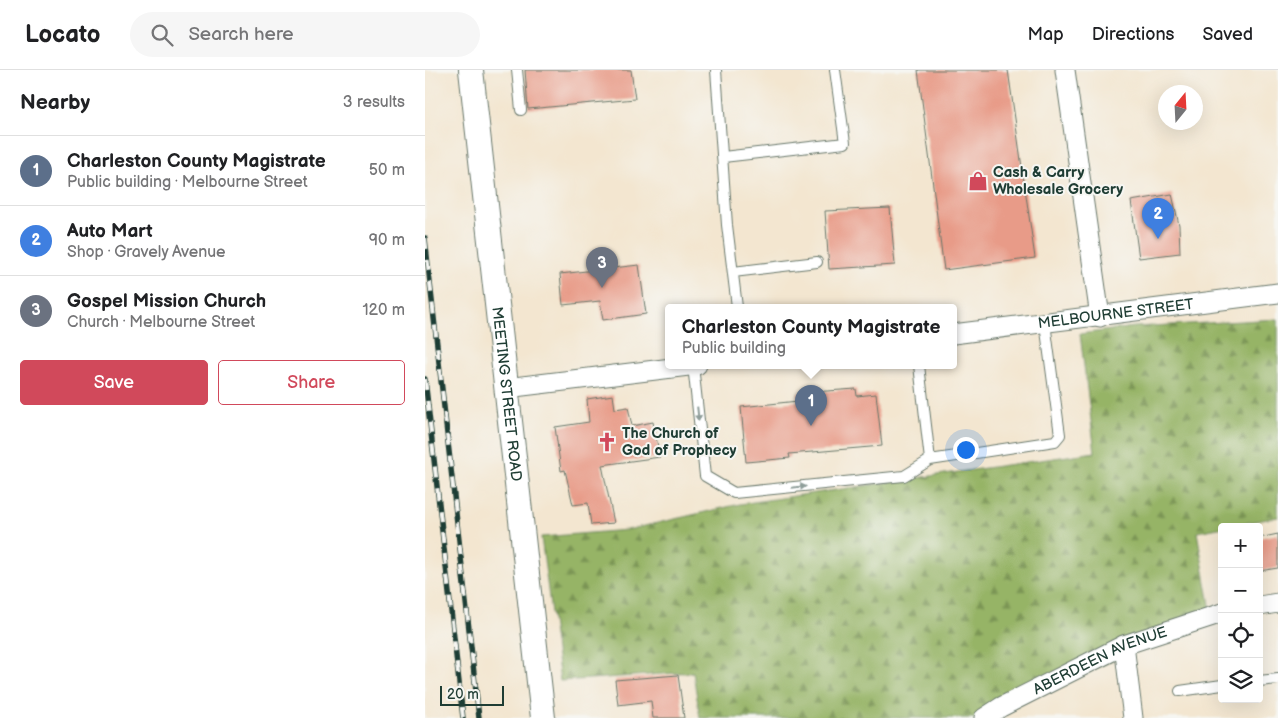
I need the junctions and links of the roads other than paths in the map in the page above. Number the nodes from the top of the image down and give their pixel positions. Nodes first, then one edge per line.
1 (471, 70) edge
2 (517, 70) edge
3 (716, 70) edge
4 (835, 70) edge
5 (1065, 70) edge
6 (521, 110) dead end
7 (723, 157) junction
8 (817, 262) dead end
9 (733, 272) junction
10 (1278, 293) edge
11 (737, 304) edge
12 (1100, 317) junction
13 (1045, 323) junction
14 (957, 334) edge
15 (665, 369) edge
16 (695, 369) edge
17 (919, 369) edge
18 (506, 388) junction
19 (930, 460) junction
20 (1278, 602) edge
21 (1263, 605) edge
22 (1218, 614) edge
23 (1124, 645) junction
24 (1278, 679) edge
25 (1263, 681) edge
26 (1218, 686) edge
27 (1180, 690) dead end
28 (543, 718) edge
29 (984, 718) edge
30 (1133, 718) edge

1 - 18 street, MEETING STREET ROAD
2 - 6 lane
3 - 7 lane
4 - 7 lane
5 - 12 street
7 - 9 lane
8 - 9 lane
9 - 11 lane
10 - 12 street, MELBOURNE STREET
12 - 13 street, MELBOURNE STREET
13 - 14 street, MELBOURNE STREET
13 - 19 lane
15 - 18 street
16 -> 19 lane
17 - 19 lane
18 - 28 street, MEETING STREET ROAD
20 - 21 street
22 - 23 street, ABERDEEN AVENUE
23 - 29 street, ABERDEEN AVENUE
23 - 30 street
24 - 25 lane
26 - 27 lane

